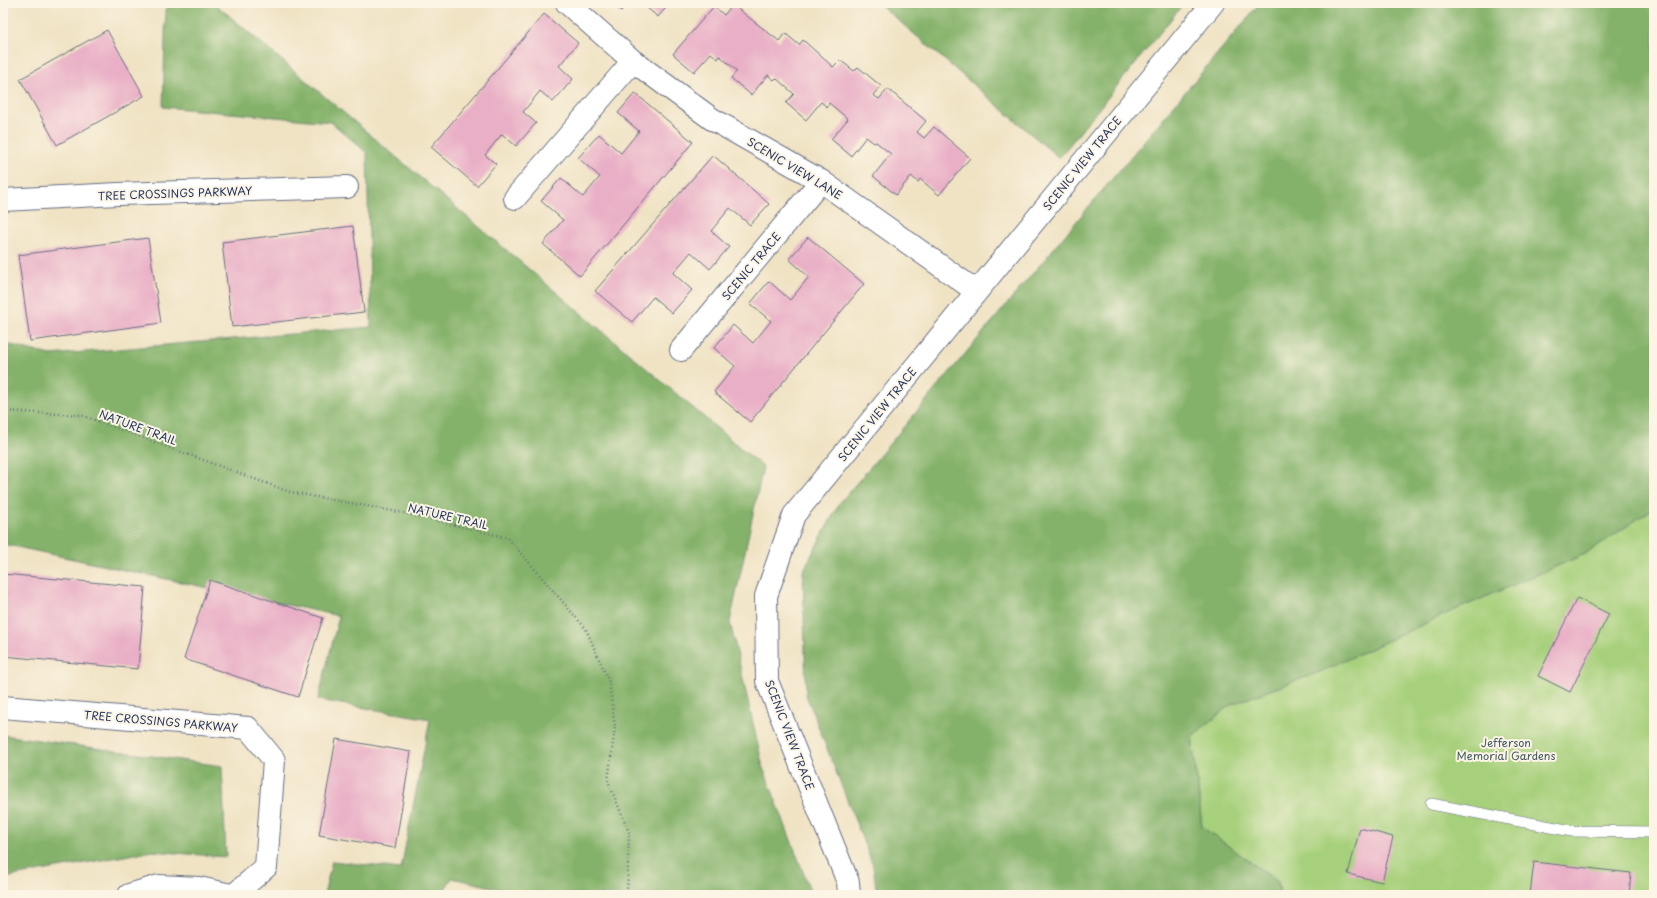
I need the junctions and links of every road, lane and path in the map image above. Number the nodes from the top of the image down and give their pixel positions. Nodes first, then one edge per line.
1 (567, 3) edge
2 (1213, 3) edge
3 (633, 61) junction
4 (821, 181) junction
5 (347, 187) dead end
6 (514, 198) dead end
7 (3, 200) edge
8 (976, 291) junction
9 (681, 350) dead end
10 (3, 411) edge
11 (3, 707) edge
12 (1431, 804) dead end
13 (1654, 832) edge
14 (129, 895) edge
15 (232, 895) edge
16 (627, 895) edge
17 (849, 895) edge

1 - 3 street, SCENIC VIEW LANE
2 - 8 street, SCENIC VIEW TRACE
3 - 4 street, SCENIC VIEW LANE
3 - 6 street
4 - 8 street, SCENIC VIEW LANE
4 - 9 street, SCENIC TRACE
5 - 7 street, TREE CROSSINGS PARKWAY
8 - 17 street, SCENIC VIEW TRACE
10 - 16 path, NATURE TRAIL
11 - 15 street, TREE CROSSINGS PARKWAY
12 - 13 lane
14 - 15 street, TREE CROSSINGS PARKWAY

